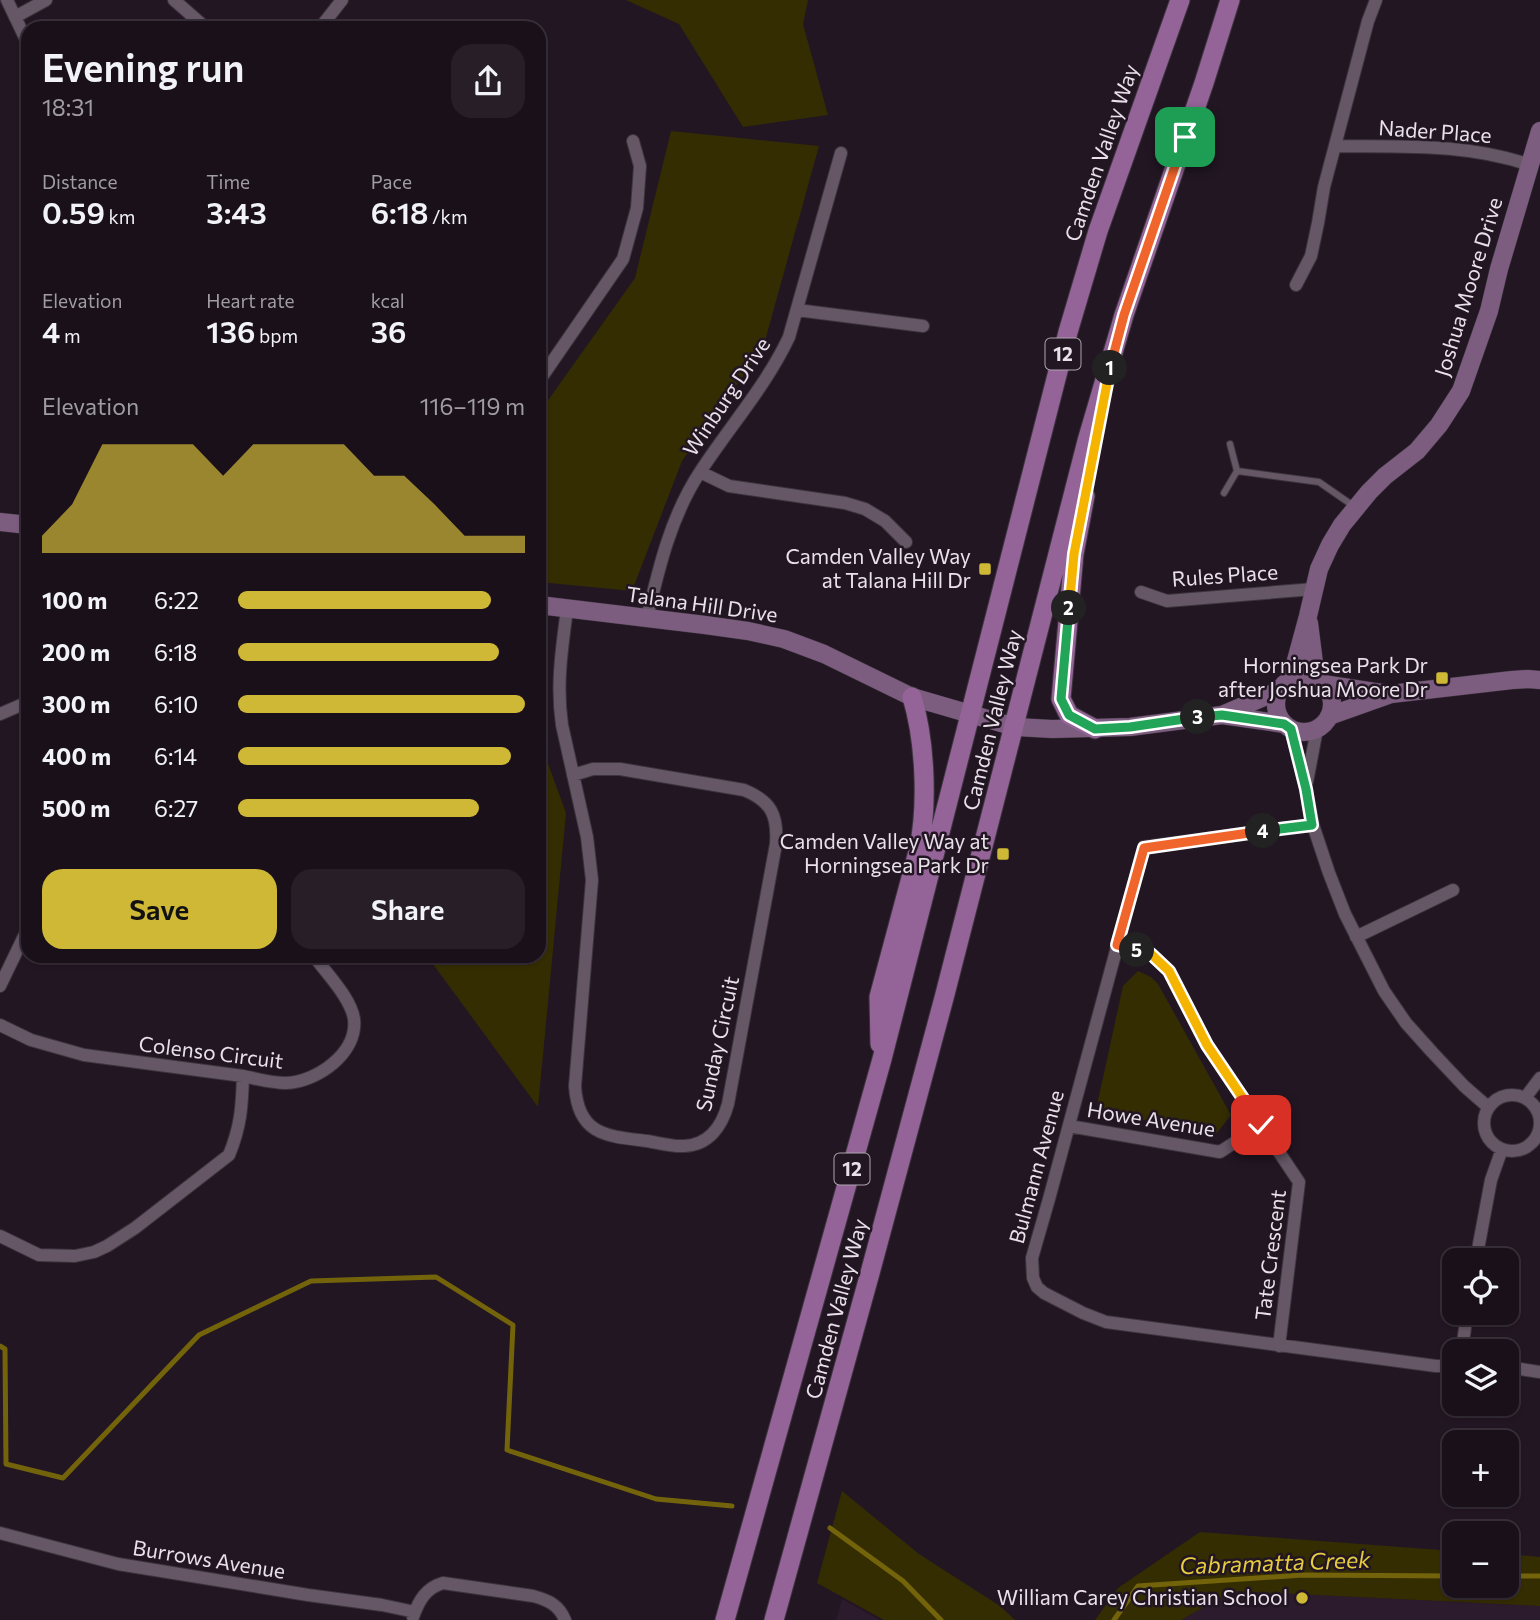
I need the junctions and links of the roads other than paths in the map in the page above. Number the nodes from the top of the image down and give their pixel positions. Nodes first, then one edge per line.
1 (7, 0) edge
2 (47, 0) edge
3 (174, 0) edge
4 (342, 0) edge
5 (1180, 0) edge
6 (1230, 0) edge
7 (1376, 0) edge
8 (15, 17) junction
9 (198, 21) edge
10 (326, 21) edge
11 (21, 29) edge
12 (1540, 131) edge
13 (633, 141) dead end
14 (1335, 146) junction
15 (841, 153) dead end
16 (1530, 165) junction
17 (1296, 285) dead end
18 (797, 310) junction
19 (923, 326) dead end
20 (1114, 351) junction
21 (546, 371) edge
22 (1230, 444) dead end
23 (1237, 471) junction
24 (700, 472) junction
25 (1224, 493) dead end
26 (1355, 507) junction
27 (0, 522) edge
28 (21, 524) edge
29 (906, 542) dead end
30 (1314, 589) junction
31 (1141, 592) dead end
32 (546, 606) edge
33 (567, 609) junction
34 (1308, 616) junction
35 (647, 618) junction
36 (1540, 680) edge
37 (1320, 681) junction
38 (1285, 685) junction
39 (1391, 694) junction
40 (912, 697) junction
41 (21, 705) edge
42 (0, 714) edge
43 (971, 715) junction
44 (1222, 715) junction
45 (1323, 723) junction
46 (1015, 727) junction
47 (1288, 727) junction
48 (1095, 729) junction
49 (573, 775) junction
50 (1306, 789) junction
51 (1312, 825) junction
52 (1454, 890) dead end
53 (1356, 937) junction
54 (21, 942) edge
55 (1117, 945) junction
56 (319, 963) edge
57 (0, 986) edge
58 (0, 1025) edge
59 (882, 1059) junction
60 (243, 1076) junction
61 (1540, 1078) edge
62 (1525, 1098) junction
63 (1488, 1107) junction
64 (1261, 1125) junction
65 (1069, 1126) junction
66 (1537, 1140) edge
67 (1502, 1149) junction
68 (0, 1236) edge
69 (1478, 1248) edge
70 (1279, 1346) junction
71 (1442, 1366) edge
72 (1519, 1369) edge
73 (1540, 1372) edge
74 (0, 1533) edge
75 (414, 1616) edge
76 (565, 1620) edge
77 (725, 1620) edge
78 (774, 1620) edge

1 - 8 street
2 - 8 street
3 - 9 street
4 - 10 street
5 - 43 main road, Camden Valley Way / 12
6 - 20 main road, Camden Valley Way / 12
7 - 14 street
8 - 11 street
12 - 16 street, Joshua Moore Drive
13 - 21 street
14 - 16 street, Nader Place
14 - 17 street
15 - 18 street, Winburg Drive
16 - 26 street, Joshua Moore Drive
18 - 19 street
18 - 24 street, Winburg Drive
20 - 46 main road, Camden Valley Way / 12
20 - 48 main road
22 - 23 lane
23 - 25 lane
23 - 26 lane
24 - 29 street
24 - 35 street, Winburg Drive
26 - 30 street, Joshua Moore Drive
27 - 28 street
30 - 31 street, Rules Place
30 - 34 street, Joshua Moore Drive
32 - 33 street, Talana Hill Drive
33 - 35 street, Talana Hill Drive
33 - 49 street, Sunday Circuit
34 - 37 street, Joshua Moore Drive
34 - 38 street, Joshua Moore Drive
35 - 40 street, Talana Hill Drive
36 - 39 street
37 - 38 street
37 - 39 street
37 - 45 street
38 - 44 street
38 - 47 street
39 - 45 street
40 - 43 street, Talana Hill Drive
40 - 59 main road
41 - 42 street
43 - 46 street, Talana Hill Drive
43 - 59 main road, Camden Valley Way / 12
44 - 47 street
44 - 48 street, Talana Hill Drive
45 - 47 street
45 - 50 street
46 - 48 street, Talana Hill Drive
46 - 78 main road, Camden Valley Way / 12
47 - 50 street
49 - 49 street, Sunday Circuit
50 - 51 street
51 - 53 street
51 - 55 street, Bulmann Avenue
52 - 53 street
53 - 63 street
54 - 57 street
55 - 64 street, Tate Crescent
55 - 65 street, Bulmann Avenue
56 - 60 street, Colenso Circuit
58 - 60 street, Colenso Circuit
59 - 77 main road, Camden Valley Way / 12
60 - 68 street
61 - 62 street
62 - 63 street
62 - 66 street
63 - 67 street
64 - 65 street, Howe Avenue
64 - 70 street, Tate Crescent
65 - 70 street, Bulmann Avenue
66 - 67 street
67 - 69 street
70 - 71 street, Bulmann Avenue
72 - 73 street
74 - 75 street, Burrows Avenue
75 - 76 street

